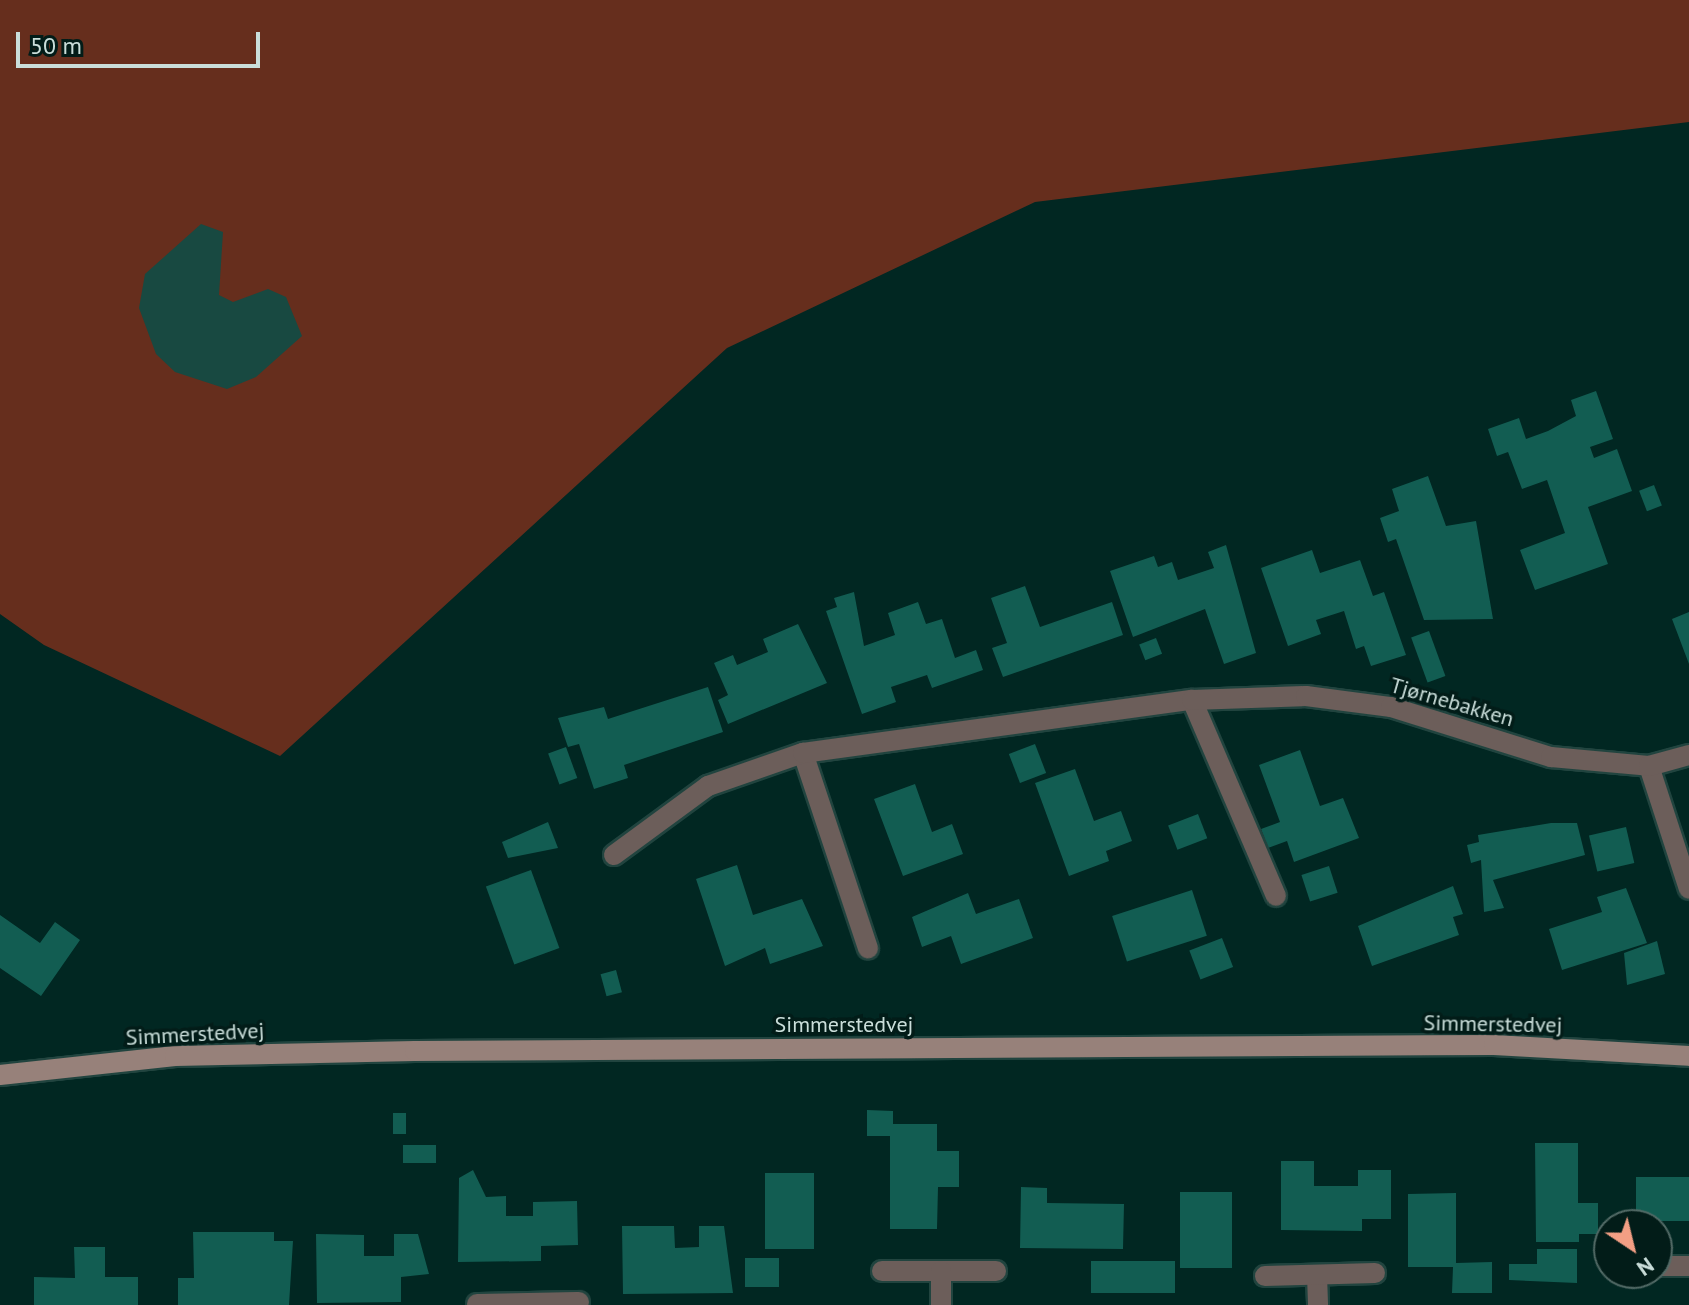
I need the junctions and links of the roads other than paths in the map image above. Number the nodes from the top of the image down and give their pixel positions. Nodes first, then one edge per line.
1 (1192, 700) junction
2 (803, 753) junction
3 (1689, 755) edge
4 (1649, 766) junction
5 (614, 855) dead end
6 (1689, 889) edge
7 (1276, 896) dead end
8 (868, 948) dead end
9 (1689, 1056) edge
10 (0, 1075) edge
11 (882, 1271) dead end
12 (941, 1271) junction
13 (996, 1271) dead end
14 (1375, 1273) dead end
15 (1317, 1275) junction
16 (1265, 1276) dead end
17 (579, 1302) dead end
18 (477, 1304) edge
19 (525, 1304) edge
20 (941, 1305) edge
21 (1318, 1305) edge

1 - 2 street, Tjørnebakken
1 - 4 street, Tjørnebakken
1 - 7 street
2 - 5 street, Tjørnebakken
2 - 8 street
3 - 4 street, Tjørnebakken
4 - 6 street
9 - 10 street, Simmerstedvej
11 - 12 street
12 - 13 street
12 - 20 street
14 - 15 street
15 - 16 street
15 - 21 street
17 - 19 street
18 - 19 street

